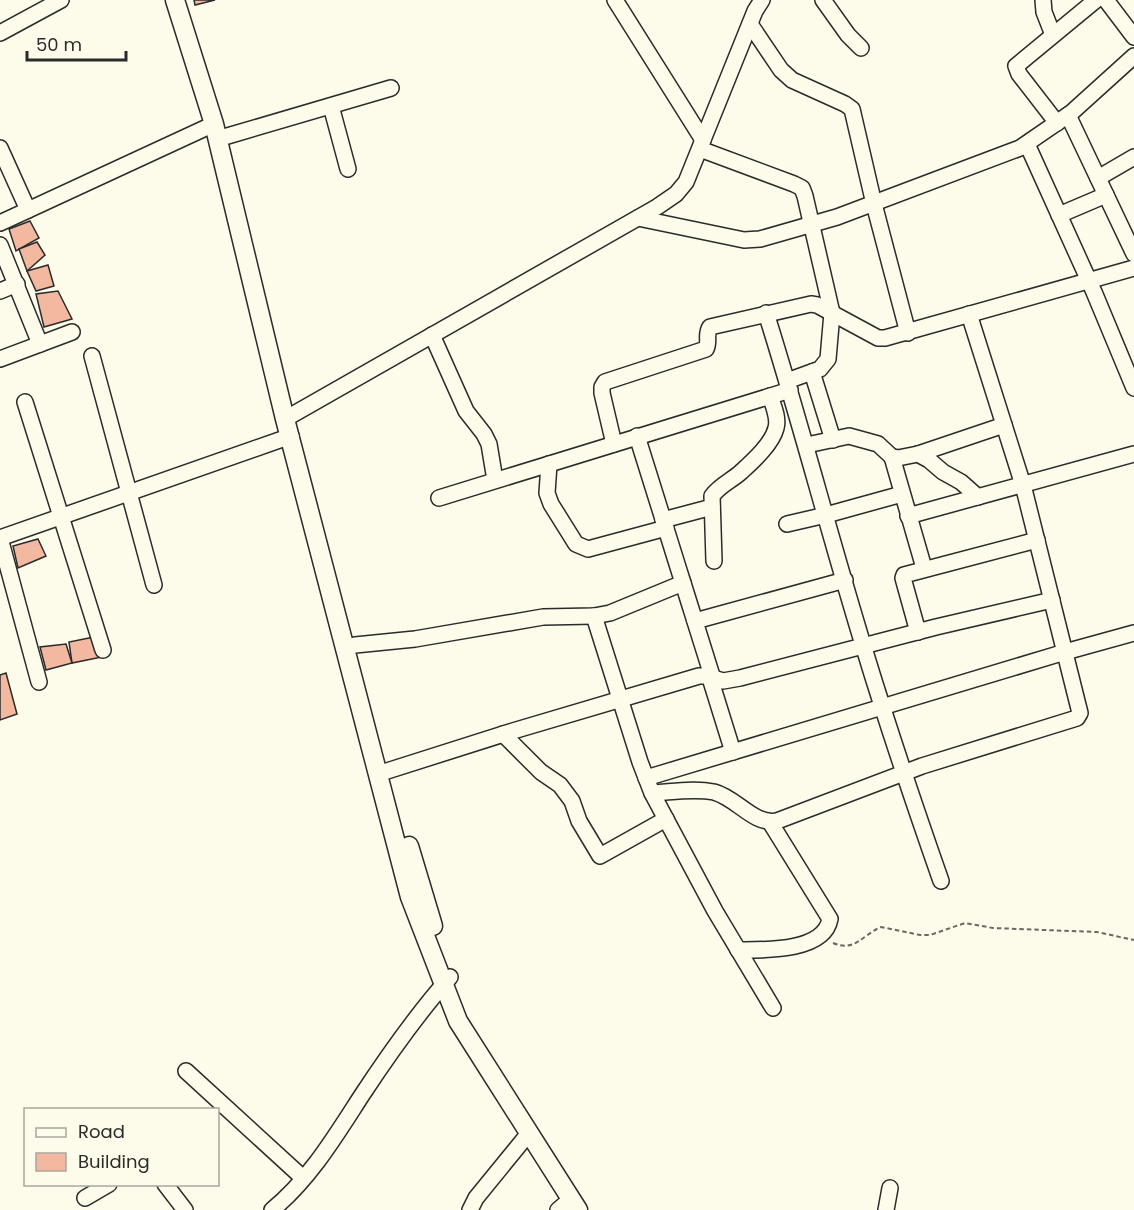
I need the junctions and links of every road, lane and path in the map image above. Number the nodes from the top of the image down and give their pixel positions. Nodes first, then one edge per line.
1 (61, 0) edge
2 (175, 0) edge
3 (188, 0) edge
4 (615, 0) edge
5 (762, 0) edge
6 (823, 0) edge
7 (1043, 0) edge
8 (1096, 0) edge
9 (1106, 0) edge
10 (750, 24) junction
11 (0, 33) edge
12 (1053, 34) junction
13 (1134, 37) edge
14 (861, 48) dead end
15 (1134, 56) edge
16 (391, 88) dead end
17 (331, 106) junction
18 (1062, 119) junction
19 (219, 130) junction
20 (1027, 144) junction
21 (701, 145) junction
22 (0, 148) edge
23 (1134, 158) edge
24 (348, 169) dead end
25 (1098, 178) junction
26 (1106, 195) junction
27 (874, 204) junction
28 (28, 210) junction
29 (1059, 215) junction
30 (638, 218) junction
31 (0, 223) edge
32 (812, 225) junction
33 (1132, 244) edge
34 (0, 245) edge
35 (1134, 268) edge
36 (1088, 280) junction
37 (17, 284) junction
38 (0, 291) edge
39 (766, 313) junction
40 (832, 313) junction
41 (969, 314) junction
42 (72, 332) dead end
43 (908, 333) junction
44 (432, 334) junction
45 (40, 344) junction
46 (92, 356) dead end
47 (0, 359) edge
48 (812, 372) junction
49 (788, 386) junction
50 (1134, 388) edge
51 (770, 396) junction
52 (25, 402) dead end
53 (289, 423) junction
54 (1004, 425) junction
55 (637, 436) junction
56 (833, 440) junction
57 (614, 444) junction
58 (807, 445) junction
59 (918, 454) junction
60 (1134, 454) edge
61 (892, 457) junction
62 (549, 464) junction
63 (495, 480) junction
64 (1023, 485) junction
65 (129, 493) junction
66 (902, 494) junction
67 (439, 498) dead end
68 (978, 498) junction
69 (712, 507) junction
70 (826, 515) junction
71 (908, 516) junction
72 (60, 518) junction
73 (665, 524) junction
74 (788, 524) dead end
75 (1037, 540) junction
76 (714, 561) dead end
77 (924, 568) junction
78 (845, 580) junction
79 (683, 583) junction
80 (154, 585) dead end
81 (1052, 600) junction
82 (594, 616) junction
83 (695, 621) junction
84 (918, 632) junction
85 (1134, 633) edge
86 (355, 645) junction
87 (863, 646) junction
88 (103, 650) dead end
89 (1065, 652) junction
90 (712, 678) junction
91 (39, 681) dead end
92 (621, 701) junction
93 (882, 707) junction
94 (503, 735) junction
95 (733, 752) junction
96 (387, 771) junction
97 (903, 773) junction
98 (649, 786) junction
99 (666, 819) junction
100 (770, 822) junction
101 (941, 881) dead end
102 (819, 936) junction
103 (1134, 940) edge
104 (738, 950) junction
105 (447, 980) junction
106 (773, 1008) dead end
107 (186, 1071) dead end
108 (529, 1133) junction
109 (303, 1178) junction
110 (106, 1186) edge
111 (166, 1186) edge
112 (890, 1188) dead end
113 (85, 1198) dead end
114 (569, 1206) edge
115 (185, 1210) edge
116 (272, 1210) edge
117 (470, 1210) edge
118 (588, 1210) edge
119 (886, 1210) edge

1 - 11 street
2 - 19 main road
3 - 19 main road
4 - 21 street
5 - 10 street
6 - 14 street
7 - 12 street
8 - 12 street
9 - 13 street
10 - 21 street
10 - 27 street
12 - 18 street
15 - 18 street
16 - 17 street
17 - 19 street
17 - 24 street
18 - 20 street
18 - 25 street
19 - 28 street
19 - 53 main road
20 - 27 street
20 - 29 street
21 - 30 street
21 - 32 street
22 - 28 street
23 - 25 street
25 - 26 street
26 - 29 street
26 - 33 street
27 - 32 street
27 - 43 street
28 - 31 street
29 - 36 street
30 - 32 street
30 - 44 street
32 - 40 street
34 - 37 street
35 - 36 street
36 - 41 street
36 - 50 street
37 - 38 street
37 - 45 street
39 - 40 street
39 - 49 street
39 - 57 street
40 - 43 street
40 - 48 street
41 - 43 street
41 - 54 street
42 - 45 street
44 - 53 street
44 - 63 street
45 - 47 street
46 - 65 street
48 - 49 street
48 - 56 street
49 - 51 street
49 - 58 street
51 - 55 street
51 - 69 street
52 - 72 street
53 - 65 street
53 - 86 main road
53 - 105 main road
54 - 59 street
54 - 64 street
55 - 57 street
55 - 73 street
56 - 58 street
56 - 61 street
57 - 62 street
58 - 70 street
59 - 61 street
59 - 68 street
60 - 64 street
61 - 66 street
62 - 63 street
62 - 73 street
63 - 67 street
64 - 68 street
64 - 75 street
65 - 72 street
65 - 80 street
66 - 70 street
66 - 71 street
68 - 71 street
69 - 73 street
69 - 76 street
70 - 74 street
70 - 78 street
71 - 77 street
72 - 88 street
72 - 91 street
73 - 79 street
75 - 77 street
75 - 81 street
77 - 84 street
78 - 83 street
78 - 87 street
79 - 82 street
79 - 83 street
81 - 84 street
81 - 89 street
82 - 86 street
82 - 92 street
83 - 90 street
84 - 87 street
85 - 89 street
86 - 96 main road
87 - 90 street
87 - 93 street
89 - 93 street
89 - 97 street
90 - 92 street
90 - 95 street
92 - 94 street
92 - 98 street
93 - 95 street
93 - 97 street
94 - 96 street
94 - 99 street
95 - 98 street
96 - 105 main road
97 - 100 street
97 - 101 street
98 - 99 street
98 - 100 street
99 - 104 street
100 - 102 street
102 - 103 path
102 - 104 street
104 - 106 street
105 - 108 main road
105 - 109 street
105 - 118 main road
107 - 109 street
108 - 114 main road
108 - 117 street
109 - 116 street
110 - 113 street
111 - 115 street
112 - 119 street

